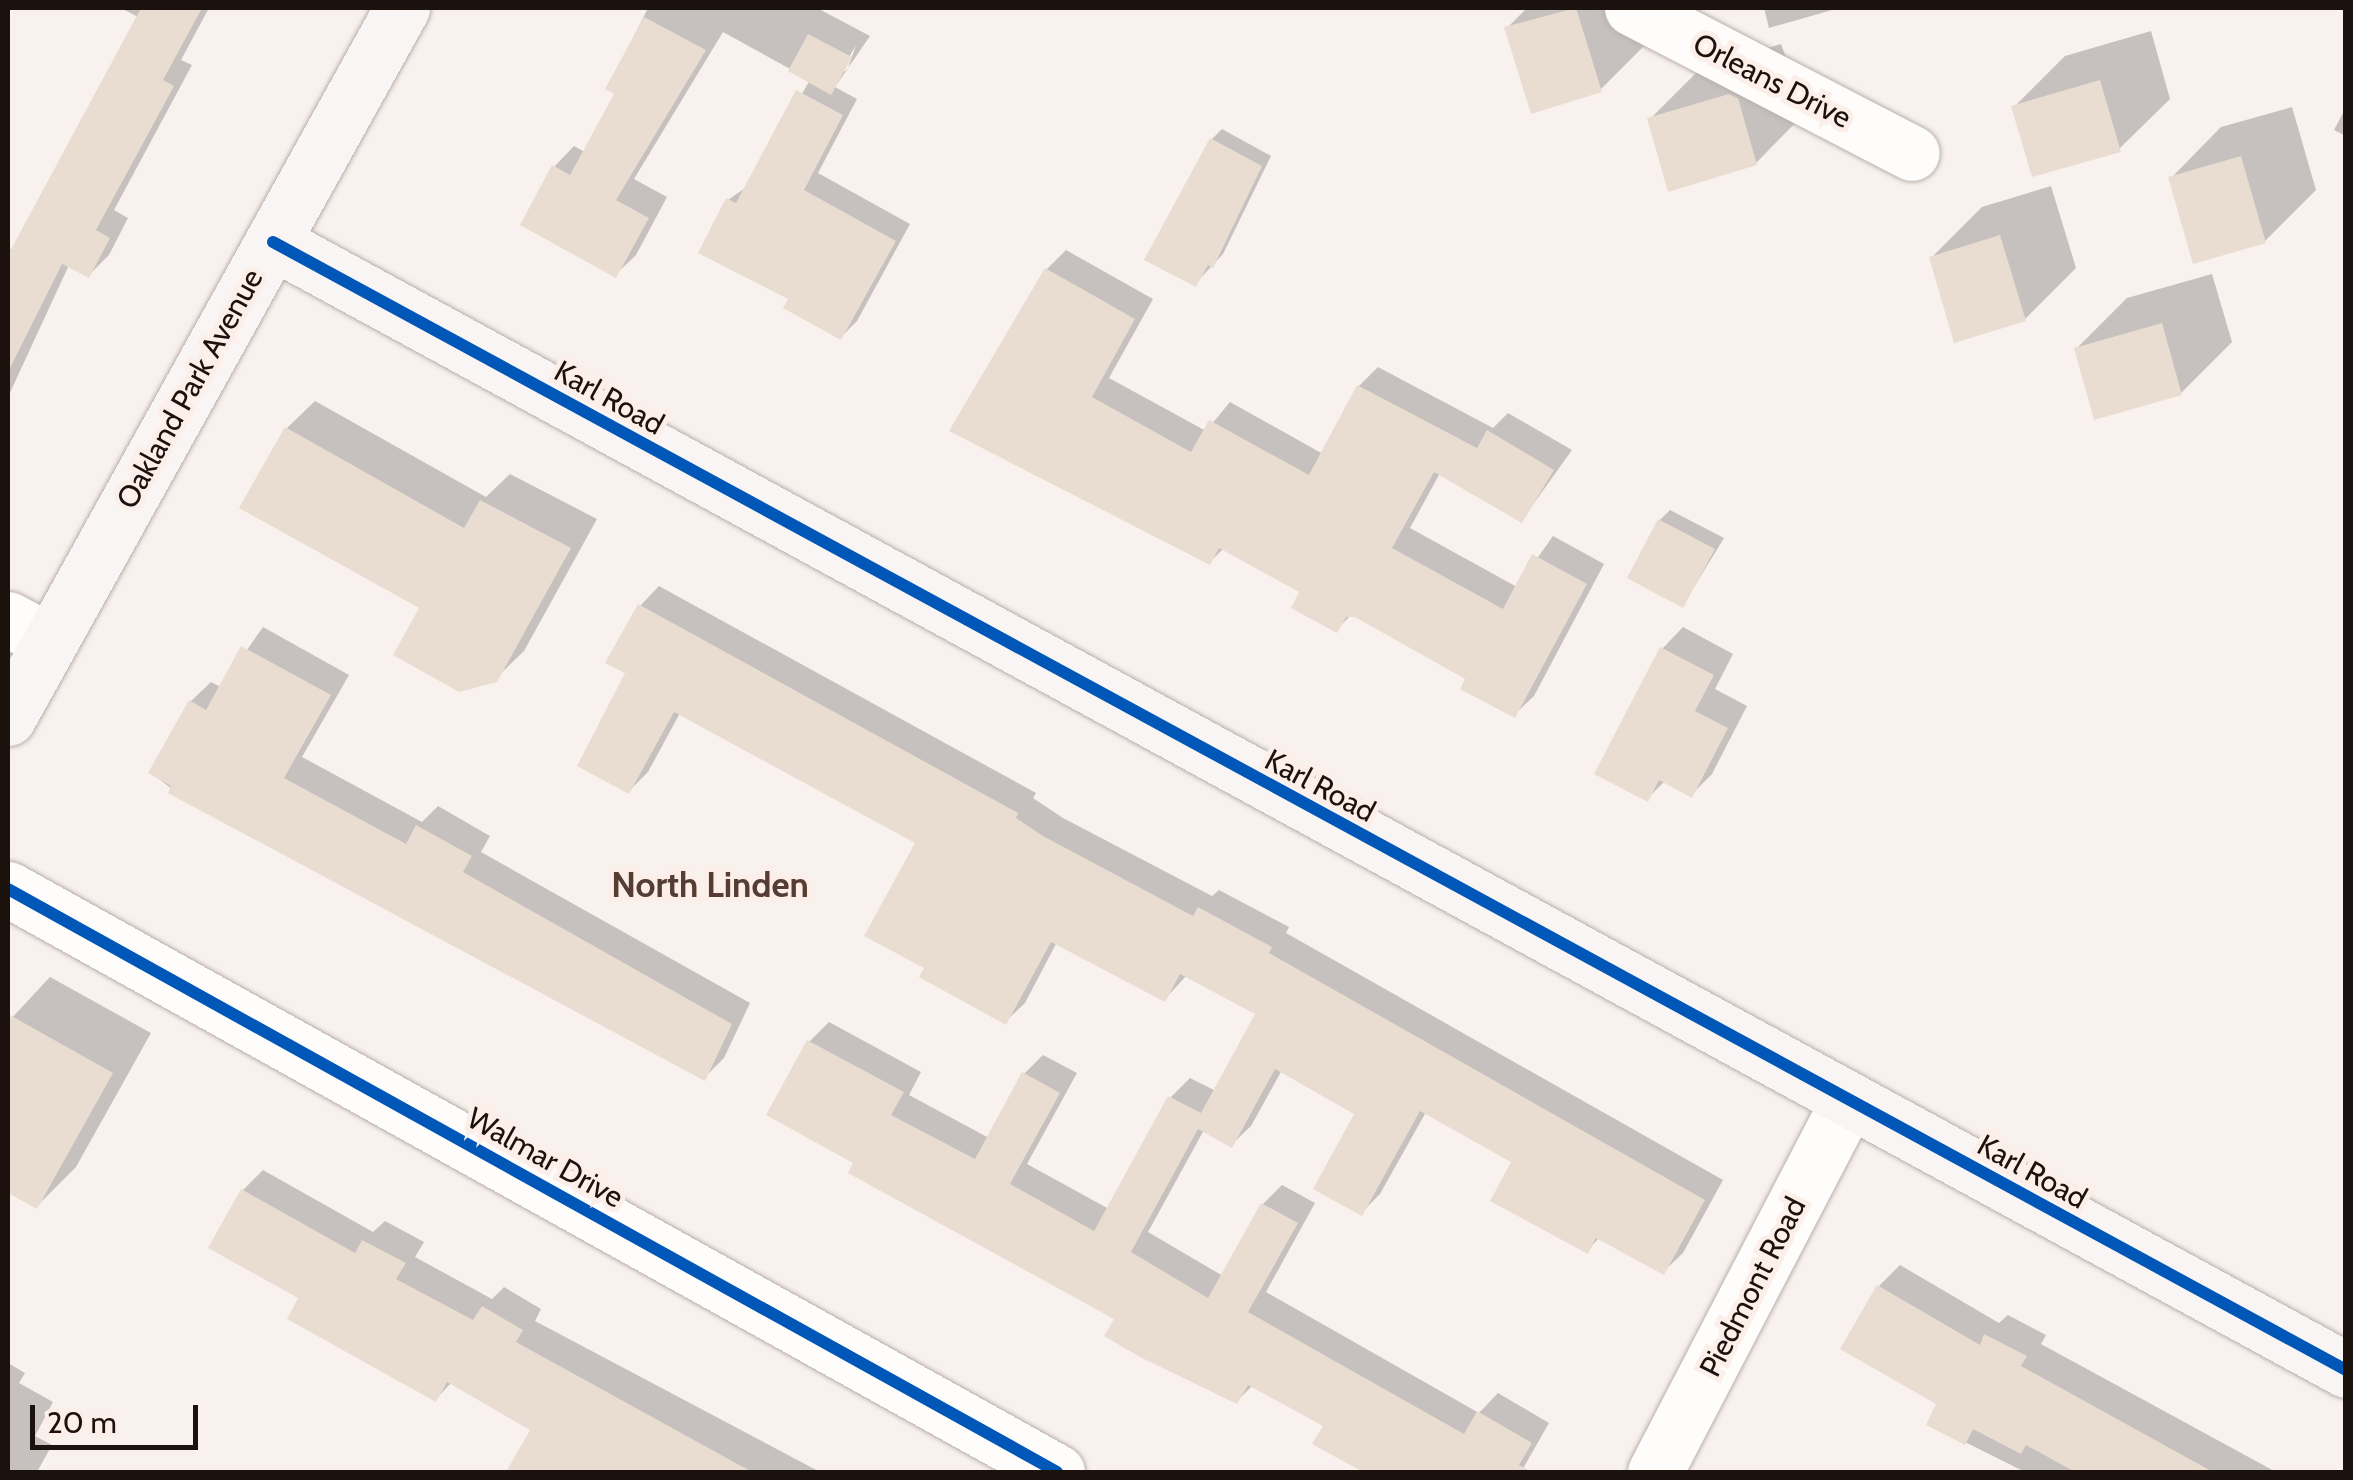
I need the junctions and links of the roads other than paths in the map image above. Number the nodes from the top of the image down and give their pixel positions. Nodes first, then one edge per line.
1 (402, 8) edge
2 (1632, 8) edge
3 (1912, 153) dead end
4 (273, 242) junction
5 (28, 630) edge
6 (8, 718) edge
7 (8, 889) edge
8 (1848, 1100) junction
9 (2346, 1370) edge
10 (1057, 1472) edge
11 (1656, 1472) edge

1 - 4 main road, Oakland Park Avenue
2 - 3 street, Orleans Drive
4 - 5 main road, Oakland Park Avenue
4 - 8 main road, Karl Road
5 - 6 main road, Oakland Park Avenue
7 - 10 street, Walmar Drive
8 - 9 main road, Karl Road
8 - 11 street, Piedmont Road

